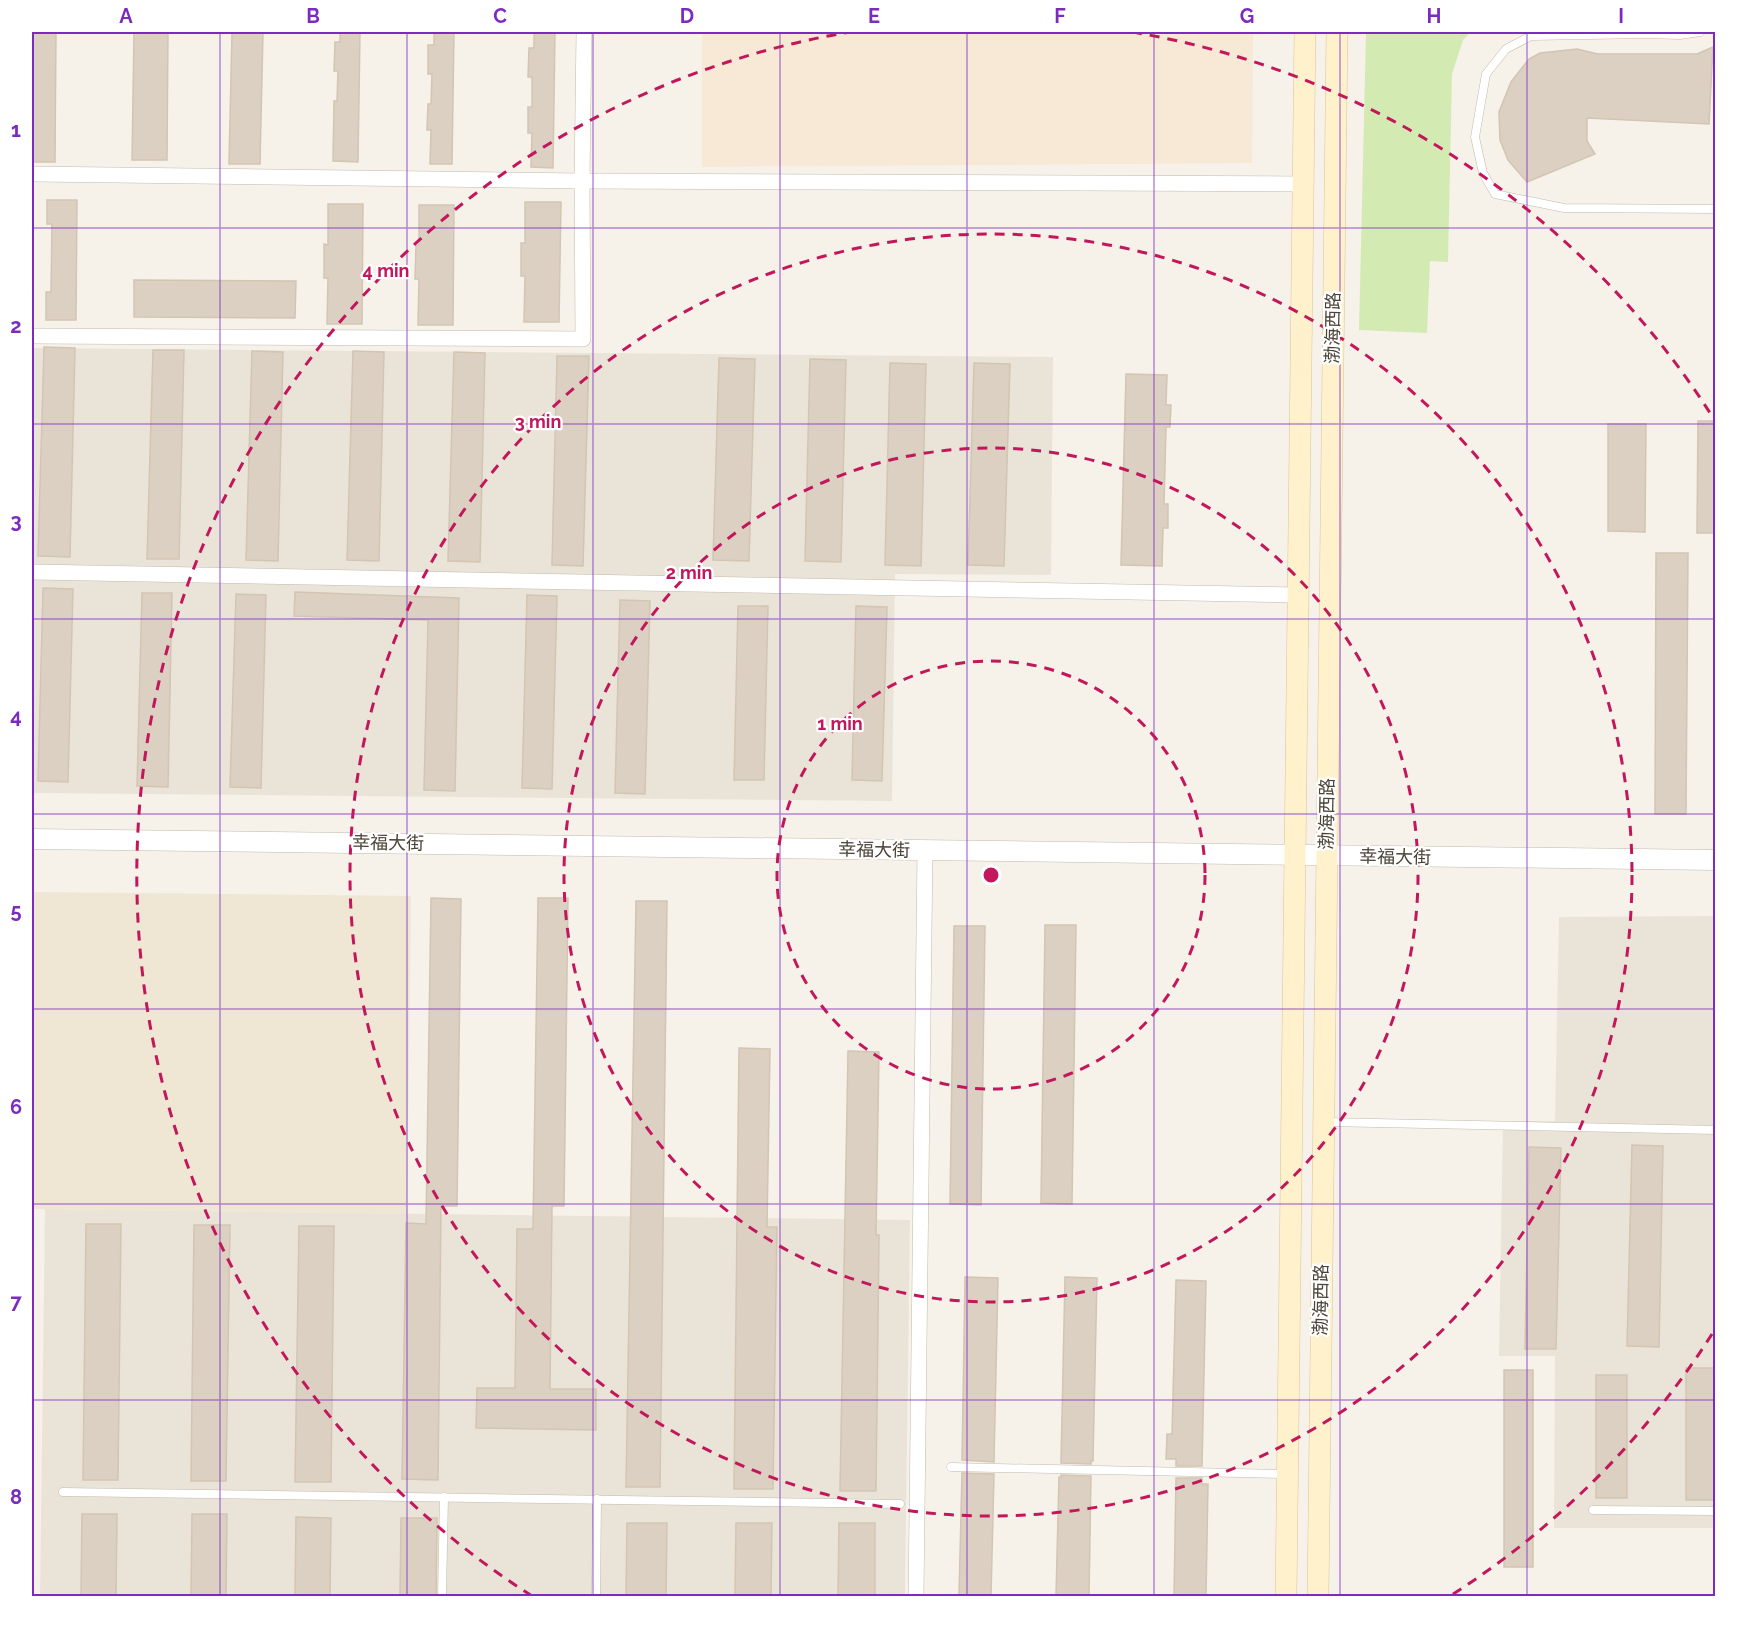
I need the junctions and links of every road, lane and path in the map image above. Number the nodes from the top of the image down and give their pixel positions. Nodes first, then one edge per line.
1 (584, 32) edge
2 (1305, 32) edge
3 (1337, 32) edge
4 (1700, 32) edge
5 (32, 174) edge
6 (582, 181) junction
7 (1303, 184) junction
8 (1716, 209) edge
9 (32, 336) edge
10 (32, 572) edge
11 (1298, 596) junction
12 (32, 839) edge
13 (925, 850) junction
14 (1295, 855) junction
15 (1326, 856) junction
16 (1716, 860) edge
17 (1324, 1122) junction
18 (1716, 1130) edge
19 (951, 1467) dead end
20 (1288, 1474) junction
21 (63, 1492) dead end
22 (444, 1497) junction
23 (597, 1499) junction
24 (900, 1504) dead end
25 (1593, 1510) dead end
26 (1716, 1511) edge
27 (442, 1596) edge
28 (596, 1596) edge
29 (916, 1596) edge
30 (1286, 1596) edge
31 (1318, 1596) edge

1 - 6 street
2 - 7 main road, 渤海西路
3 - 15 main road, 渤海西路
4 - 8 lane
5 - 6 street
6 - 7 street
6 - 9 street
7 - 11 main road, 渤海西路
10 - 11 street
11 - 14 main road, 渤海西路
12 - 13 street, 幸福大街
13 - 14 street, 幸福大街
13 - 29 street
14 - 15 street, 幸福大街
14 - 20 main road, 渤海西路
15 - 16 street, 幸福大街
15 - 17 main road, 渤海西路
17 - 18 lane
17 - 31 main road, 渤海西路
19 - 20 lane
20 - 30 main road, 渤海西路
21 - 22 lane
22 - 23 lane
22 - 27 lane
23 - 24 lane
23 - 28 lane
25 - 26 lane

